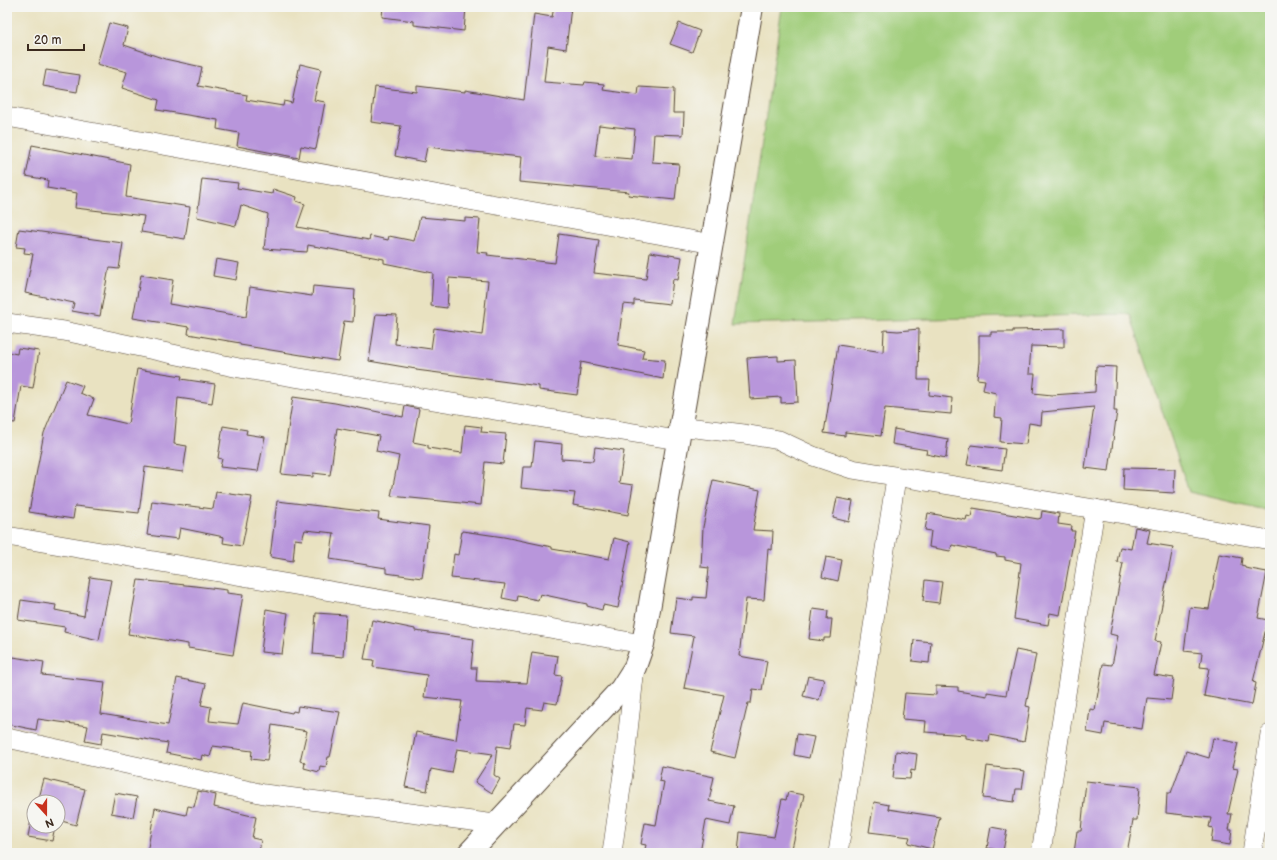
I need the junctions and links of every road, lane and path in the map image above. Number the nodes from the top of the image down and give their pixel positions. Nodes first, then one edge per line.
1 (752, 7) edge
2 (7, 117) edge
3 (713, 244) junction
4 (7, 323) edge
5 (678, 433) junction
6 (896, 478) junction
7 (1095, 508) junction
8 (7, 536) edge
9 (1270, 540) edge
10 (643, 644) junction
11 (635, 667) junction
12 (1270, 734) edge
13 (7, 738) edge
14 (495, 824) junction
15 (469, 853) edge
16 (612, 853) edge
17 (838, 853) edge
18 (1041, 853) edge
19 (1252, 853) edge

1 - 3 street
2 - 3 street
3 - 5 street
4 - 5 street
5 - 6 street
5 - 10 street
6 - 7 street
6 - 17 street
7 - 9 street
7 - 18 street
8 - 10 street
10 - 11 street
11 - 14 street
11 - 16 street
12 - 19 street
13 - 14 street
14 - 15 street

